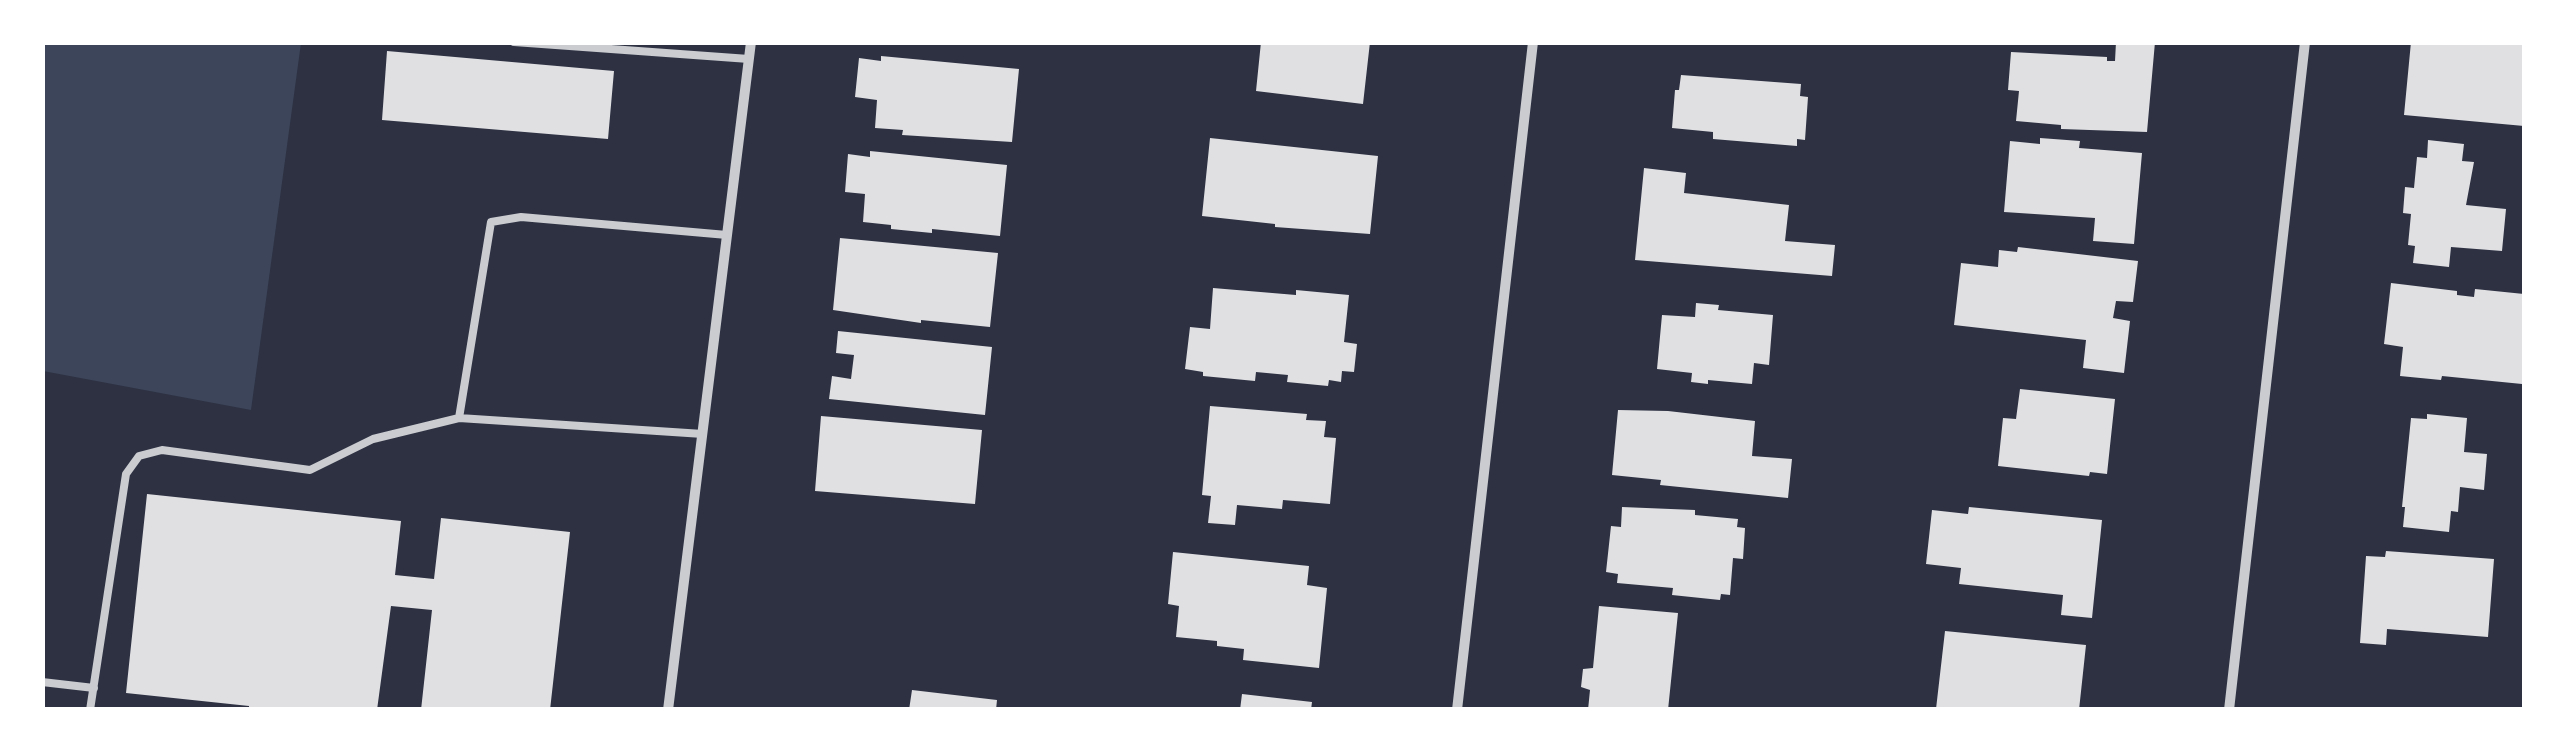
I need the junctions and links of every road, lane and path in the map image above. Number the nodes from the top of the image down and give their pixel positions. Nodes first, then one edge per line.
1 (514, 42) edge
2 (751, 42) edge
3 (1533, 42) edge
4 (2305, 42) edge
5 (749, 59) junction
6 (728, 235) junction
7 (459, 418) junction
8 (703, 434) junction
9 (42, 682) edge
10 (94, 688) junction
11 (90, 710) edge
12 (668, 710) edge
13 (1457, 710) edge
14 (2230, 710) edge

1 - 5 lane
2 - 5 street
3 - 13 street
4 - 14 street
5 - 6 street
6 - 7 lane
6 - 8 street
7 - 8 lane
7 - 10 lane
8 - 12 street
9 - 10 lane
10 - 11 lane

